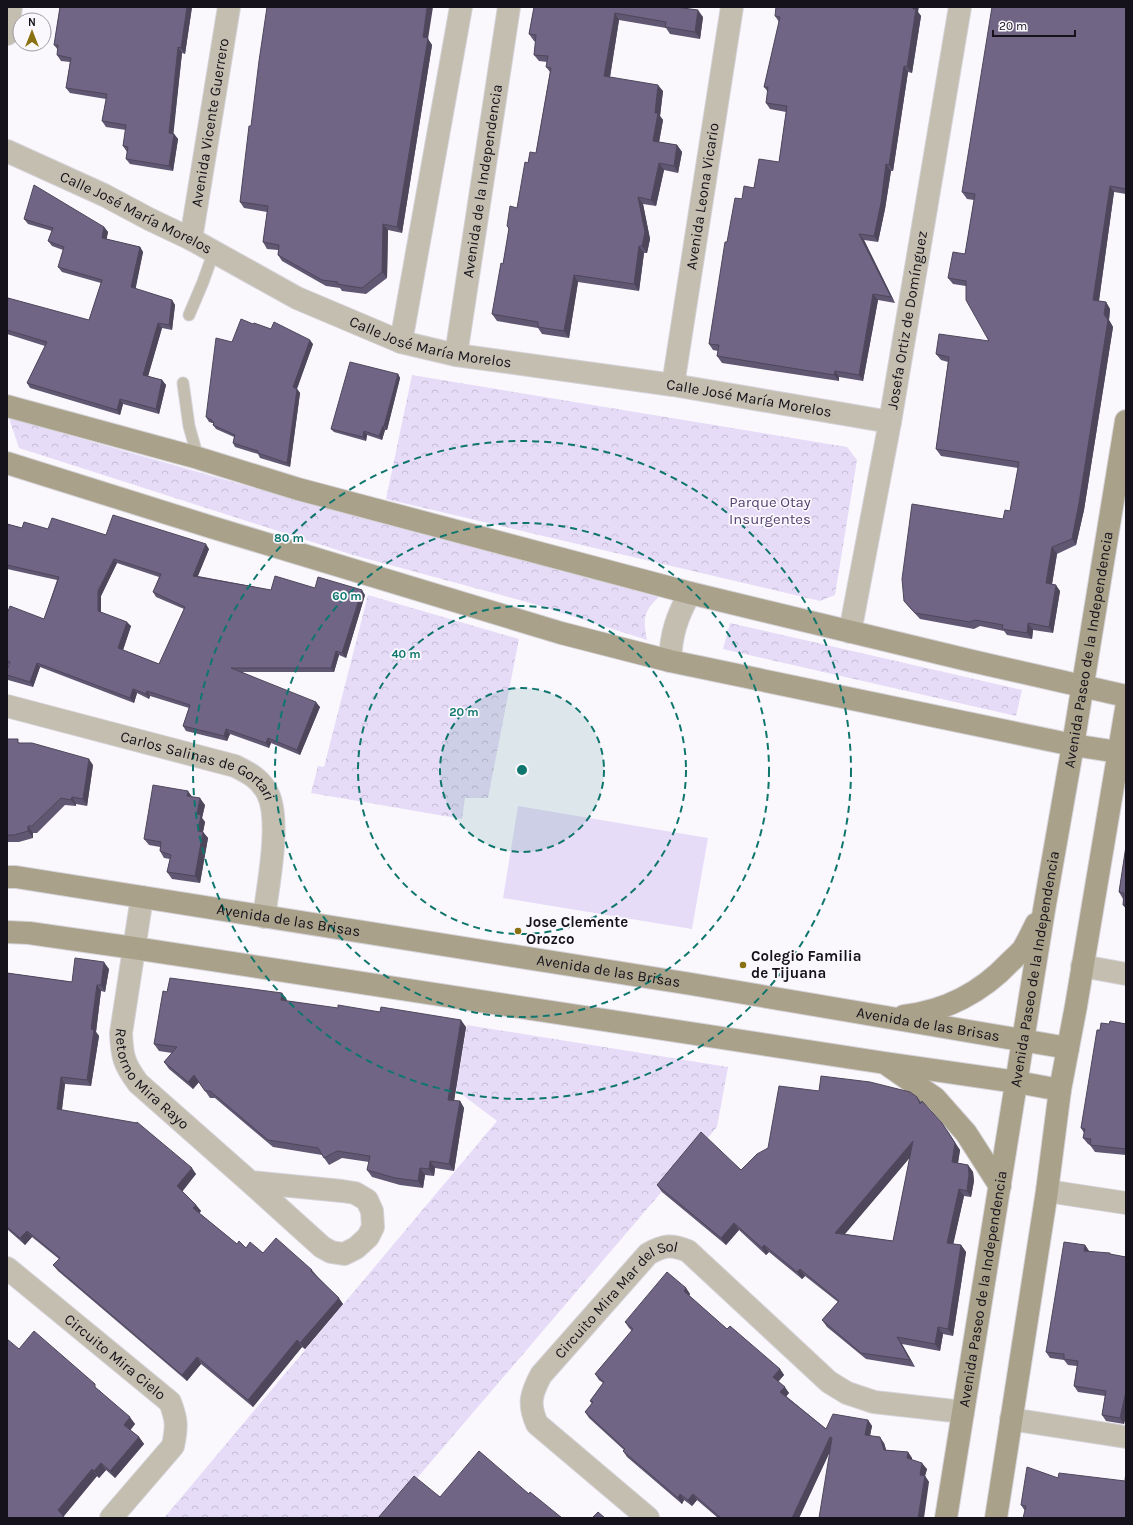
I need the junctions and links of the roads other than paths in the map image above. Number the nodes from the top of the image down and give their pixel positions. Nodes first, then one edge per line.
1 (11, 7) edge
2 (229, 7) edge
3 (461, 7) edge
4 (509, 7) edge
5 (732, 7) edge
6 (960, 7) edge
7 (7, 34) edge
8 (7, 151) edge
9 (191, 239) junction
10 (214, 251) junction
11 (189, 315) dead end
12 (401, 342) junction
13 (456, 355) junction
14 (183, 383) dead end
15 (673, 385) junction
16 (7, 406) edge
17 (1126, 421) edge
18 (890, 422) junction
19 (198, 458) junction
20 (7, 462) edge
21 (690, 593) junction
22 (850, 632) junction
23 (670, 661) junction
24 (1083, 687) junction
25 (1126, 696) edge
26 (7, 706) edge
27 (1126, 709) edge
28 (1073, 745) junction
29 (1122, 751) edge
30 (7, 877) edge
31 (142, 897) junction
32 (1044, 910) junction
33 (264, 917) junction
34 (7, 932) edge
35 (134, 948) junction
36 (1082, 966) junction
37 (1126, 974) edge
38 (887, 1018) junction
39 (1022, 1040) junction
40 (1068, 1048) junction
41 (884, 1063) junction
42 (1017, 1082) junction
43 (1060, 1090) junction
44 (250, 1182) junction
45 (1000, 1186) junction
46 (1047, 1190) junction
47 (1126, 1203) edge
48 (7, 1268) edge
49 (963, 1412) junction
50 (1011, 1419) junction
51 (1126, 1437) edge
52 (112, 1518) edge
53 (648, 1518) edge
54 (946, 1518) edge
55 (996, 1518) edge

1 - 7 street
2 - 9 street, Avenida Vicente Guerrero
3 - 12 street
4 - 13 street, Avenida de la Independencia
5 - 15 street, Avenida Leona Vicario
6 - 18 street, Josefa Ortiz de Domínguez
8 - 9 street, Calle José María Morelos
9 - 10 street, Calle José María Morelos
10 - 11 lane
10 - 12 street, Calle José María Morelos
12 - 13 street, Calle José María Morelos
13 - 15 street, Calle José María Morelos
14 - 19 lane
15 - 18 street, Calle José María Morelos
16 - 19 street
17 - 24 street, Avenida Paseo de la Independencia
18 - 22 street, Josefa Ortiz de Domínguez
19 - 21 street
20 - 23 street
21 - 22 street
21 - 23 street
22 - 24 street
23 - 28 street
24 - 25 street
24 - 28 street, Avenida Paseo de la Independencia
26 - 33 street, Carlos Salinas de Gortari
27 - 29 street
28 - 29 street
28 - 32 street, Avenida Paseo de la Independencia
29 - 36 street
30 - 31 street, Avenida de las Brisas
31 - 33 street, Avenida de las Brisas
31 - 35 street, Retorno Mira Rayo
32 - 38 street
32 - 39 street, Avenida Paseo de la Independencia
33 - 38 street, Avenida de las Brisas
34 - 35 street
35 - 41 street
35 - 44 street, Retorno Mira Rayo
36 - 37 street
36 - 40 street
38 - 39 street, Avenida de las Brisas
39 - 40 street, Avenida de las Brisas
39 - 42 street, Avenida Paseo de la Independencia
40 - 43 street
41 - 42 street
41 - 45 street
42 - 43 street
42 - 45 street, Avenida Paseo de la Independencia
43 - 46 street
44 - 44 street, Retorno Mira Rayo
45 - 49 street, Avenida Paseo de la Independencia
46 - 47 street
46 - 50 street
48 - 52 street, Circuito Mira Cielo
49 - 53 street, Circuito Mira Mar del Sol
49 - 54 street, Avenida Paseo de la Independencia
50 - 51 street
50 - 55 street

